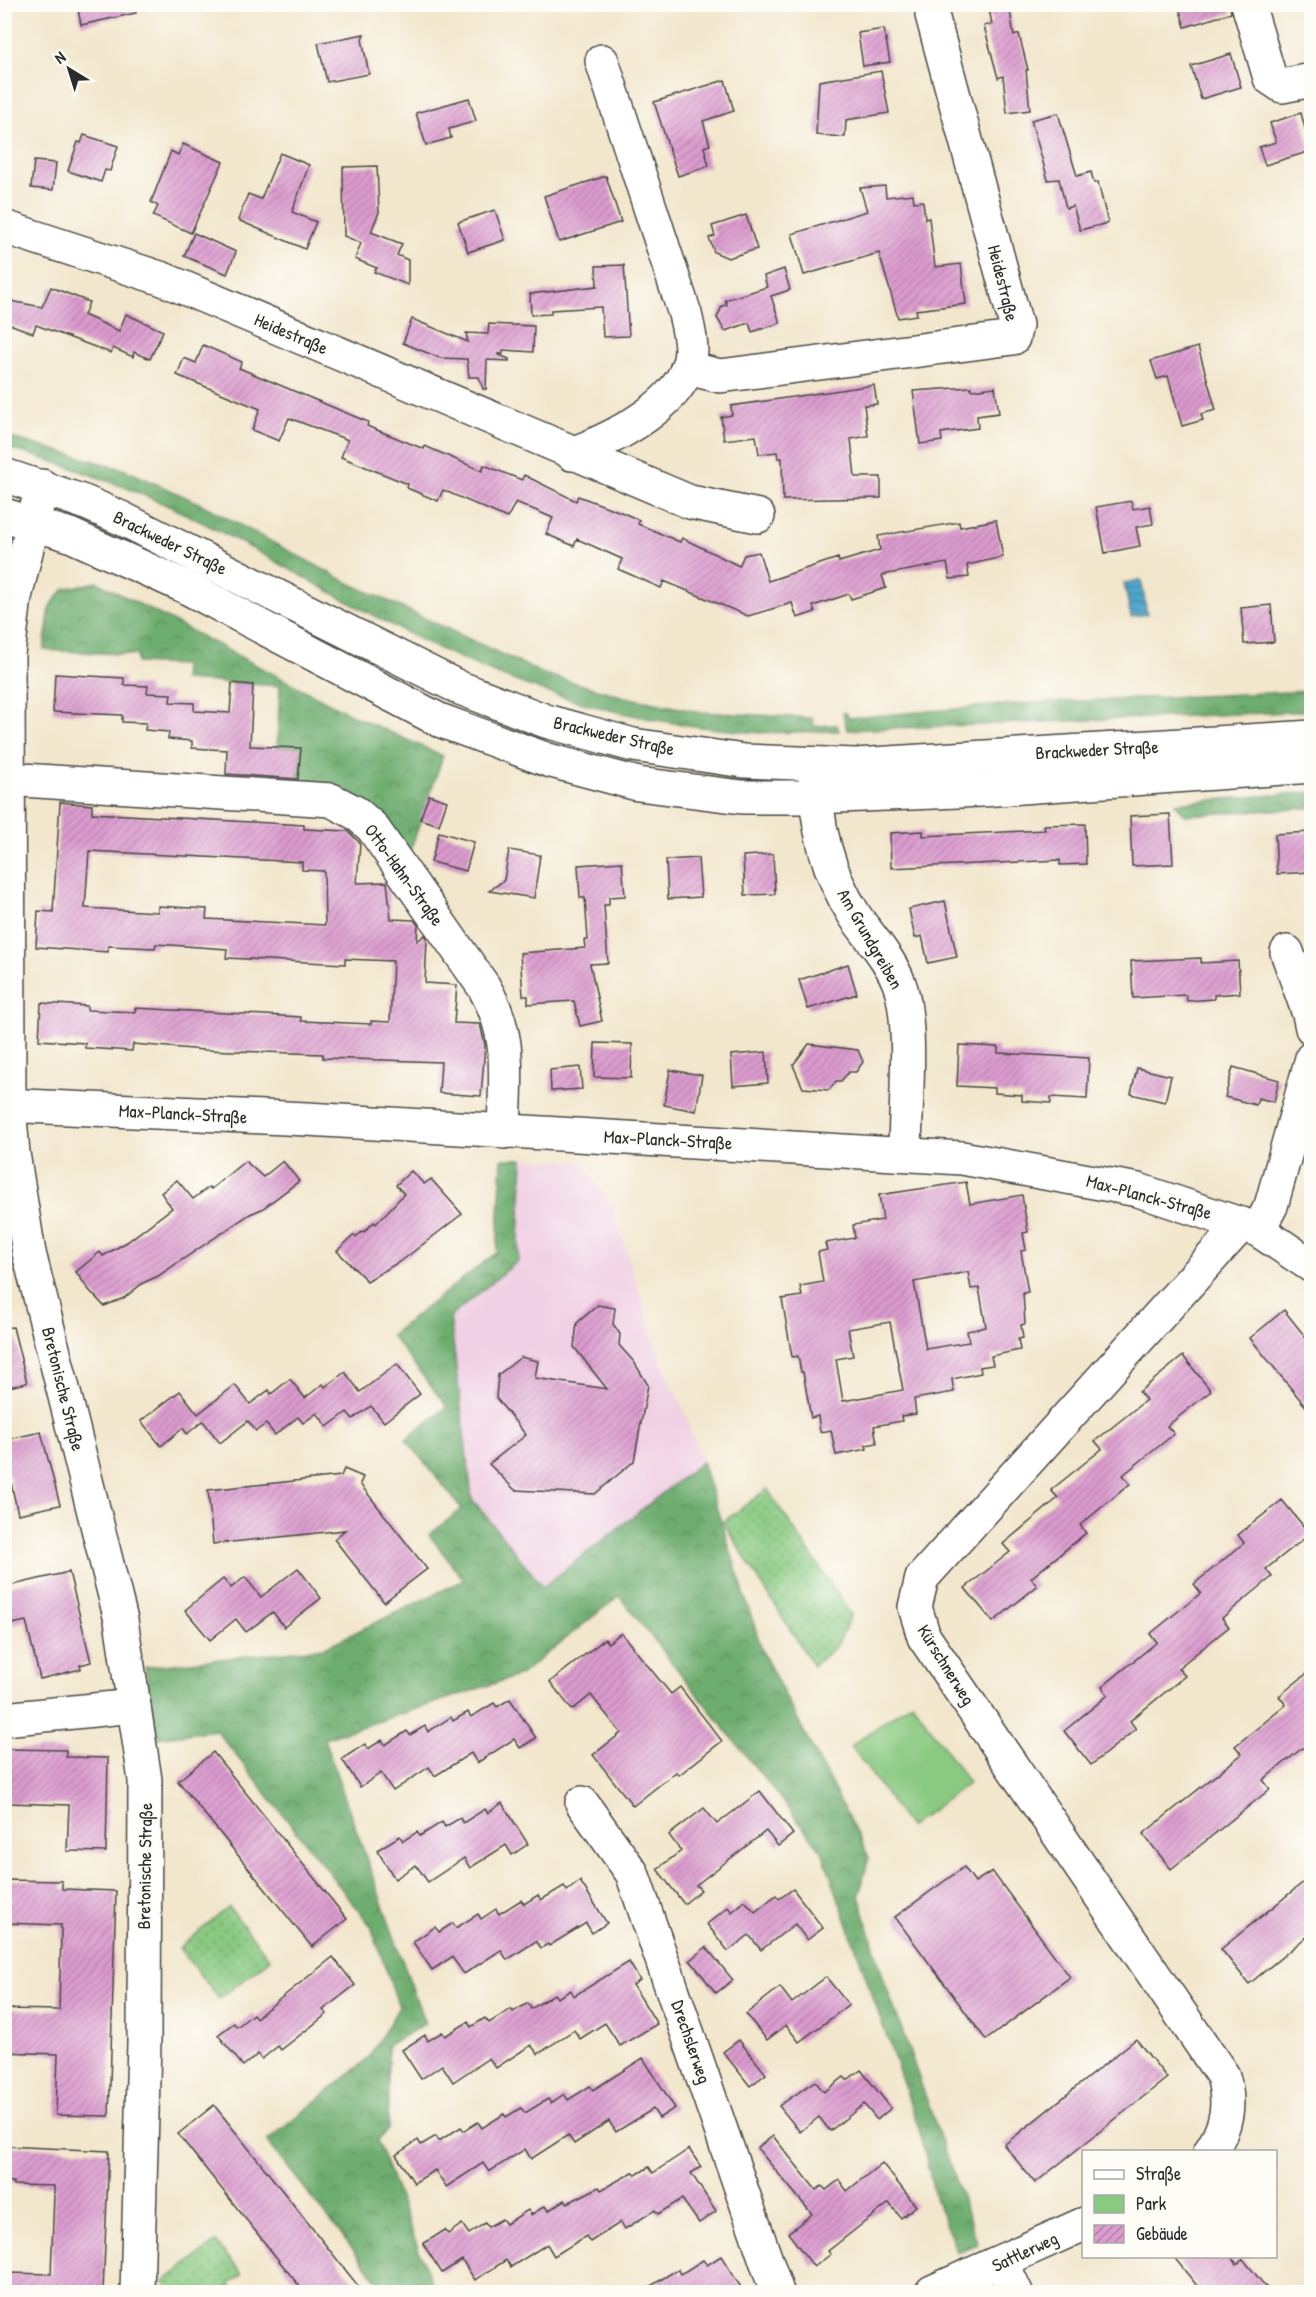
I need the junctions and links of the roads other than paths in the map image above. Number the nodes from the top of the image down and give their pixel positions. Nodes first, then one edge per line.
1 (1248, 4) edge
2 (932, 15) dead end
3 (602, 61) dead end
4 (1311, 80) edge
5 (4, 227) edge
6 (687, 368) junction
7 (572, 454) junction
8 (4, 475) edge
9 (42, 486) junction
10 (758, 516) dead end
11 (18, 518) edge
12 (1311, 737) edge
13 (815, 764) junction
14 (1311, 766) edge
15 (7, 779) junction
16 (815, 798) junction
17 (1287, 952) dead end
18 (1311, 1028) edge
19 (1311, 1058) edge
20 (7, 1105) edge
21 (504, 1132) junction
22 (905, 1154) junction
23 (1250, 1227) junction
24 (1311, 1266) edge
25 (134, 1706) junction
26 (4, 1719) edge
27 (582, 1803) dead end
28 (1210, 2150) edge
29 (1082, 2224) edge
30 (1002, 2263) junction
31 (137, 2292) edge
32 (777, 2292) edge
33 (932, 2292) edge
34 (1016, 2292) edge

1 - 4 street
2 - 6 street, Heidestraße
3 - 6 street
5 - 7 street, Heidestraße
6 - 7 street
7 - 10 street, Heidestraße
8 - 9 street, Brackweder Straße
9 - 11 street, Bretonische Straße
9 - 13 street, Brackweder Straße
11 - 15 street, Bretonische Straße
11 - 16 street, Brackweder Straße
12 - 13 street, Brackweder Straße
13 - 16 street, Am Grundgreiben
14 - 16 street, Brackweder Straße
15 - 20 street, Bretonische Straße
15 - 21 street, Otto-Hahn-Straße
16 - 22 street, Am Grundgreiben
17 - 18 street
19 - 23 street, Kürschnerweg
20 - 21 street, Max-Planck-Straße
20 - 25 street, Bretonische Straße
21 - 22 street, Max-Planck-Straße
22 - 23 street, Max-Planck-Straße
23 - 24 street, Max-Planck-Straße
23 - 28 street, Kürschnerweg
25 - 26 street
25 - 31 street, Bretonische Straße
27 - 32 street, Drechslerweg
29 - 30 street, Sattlerweg
30 - 33 street, Sattlerweg
30 - 34 street

